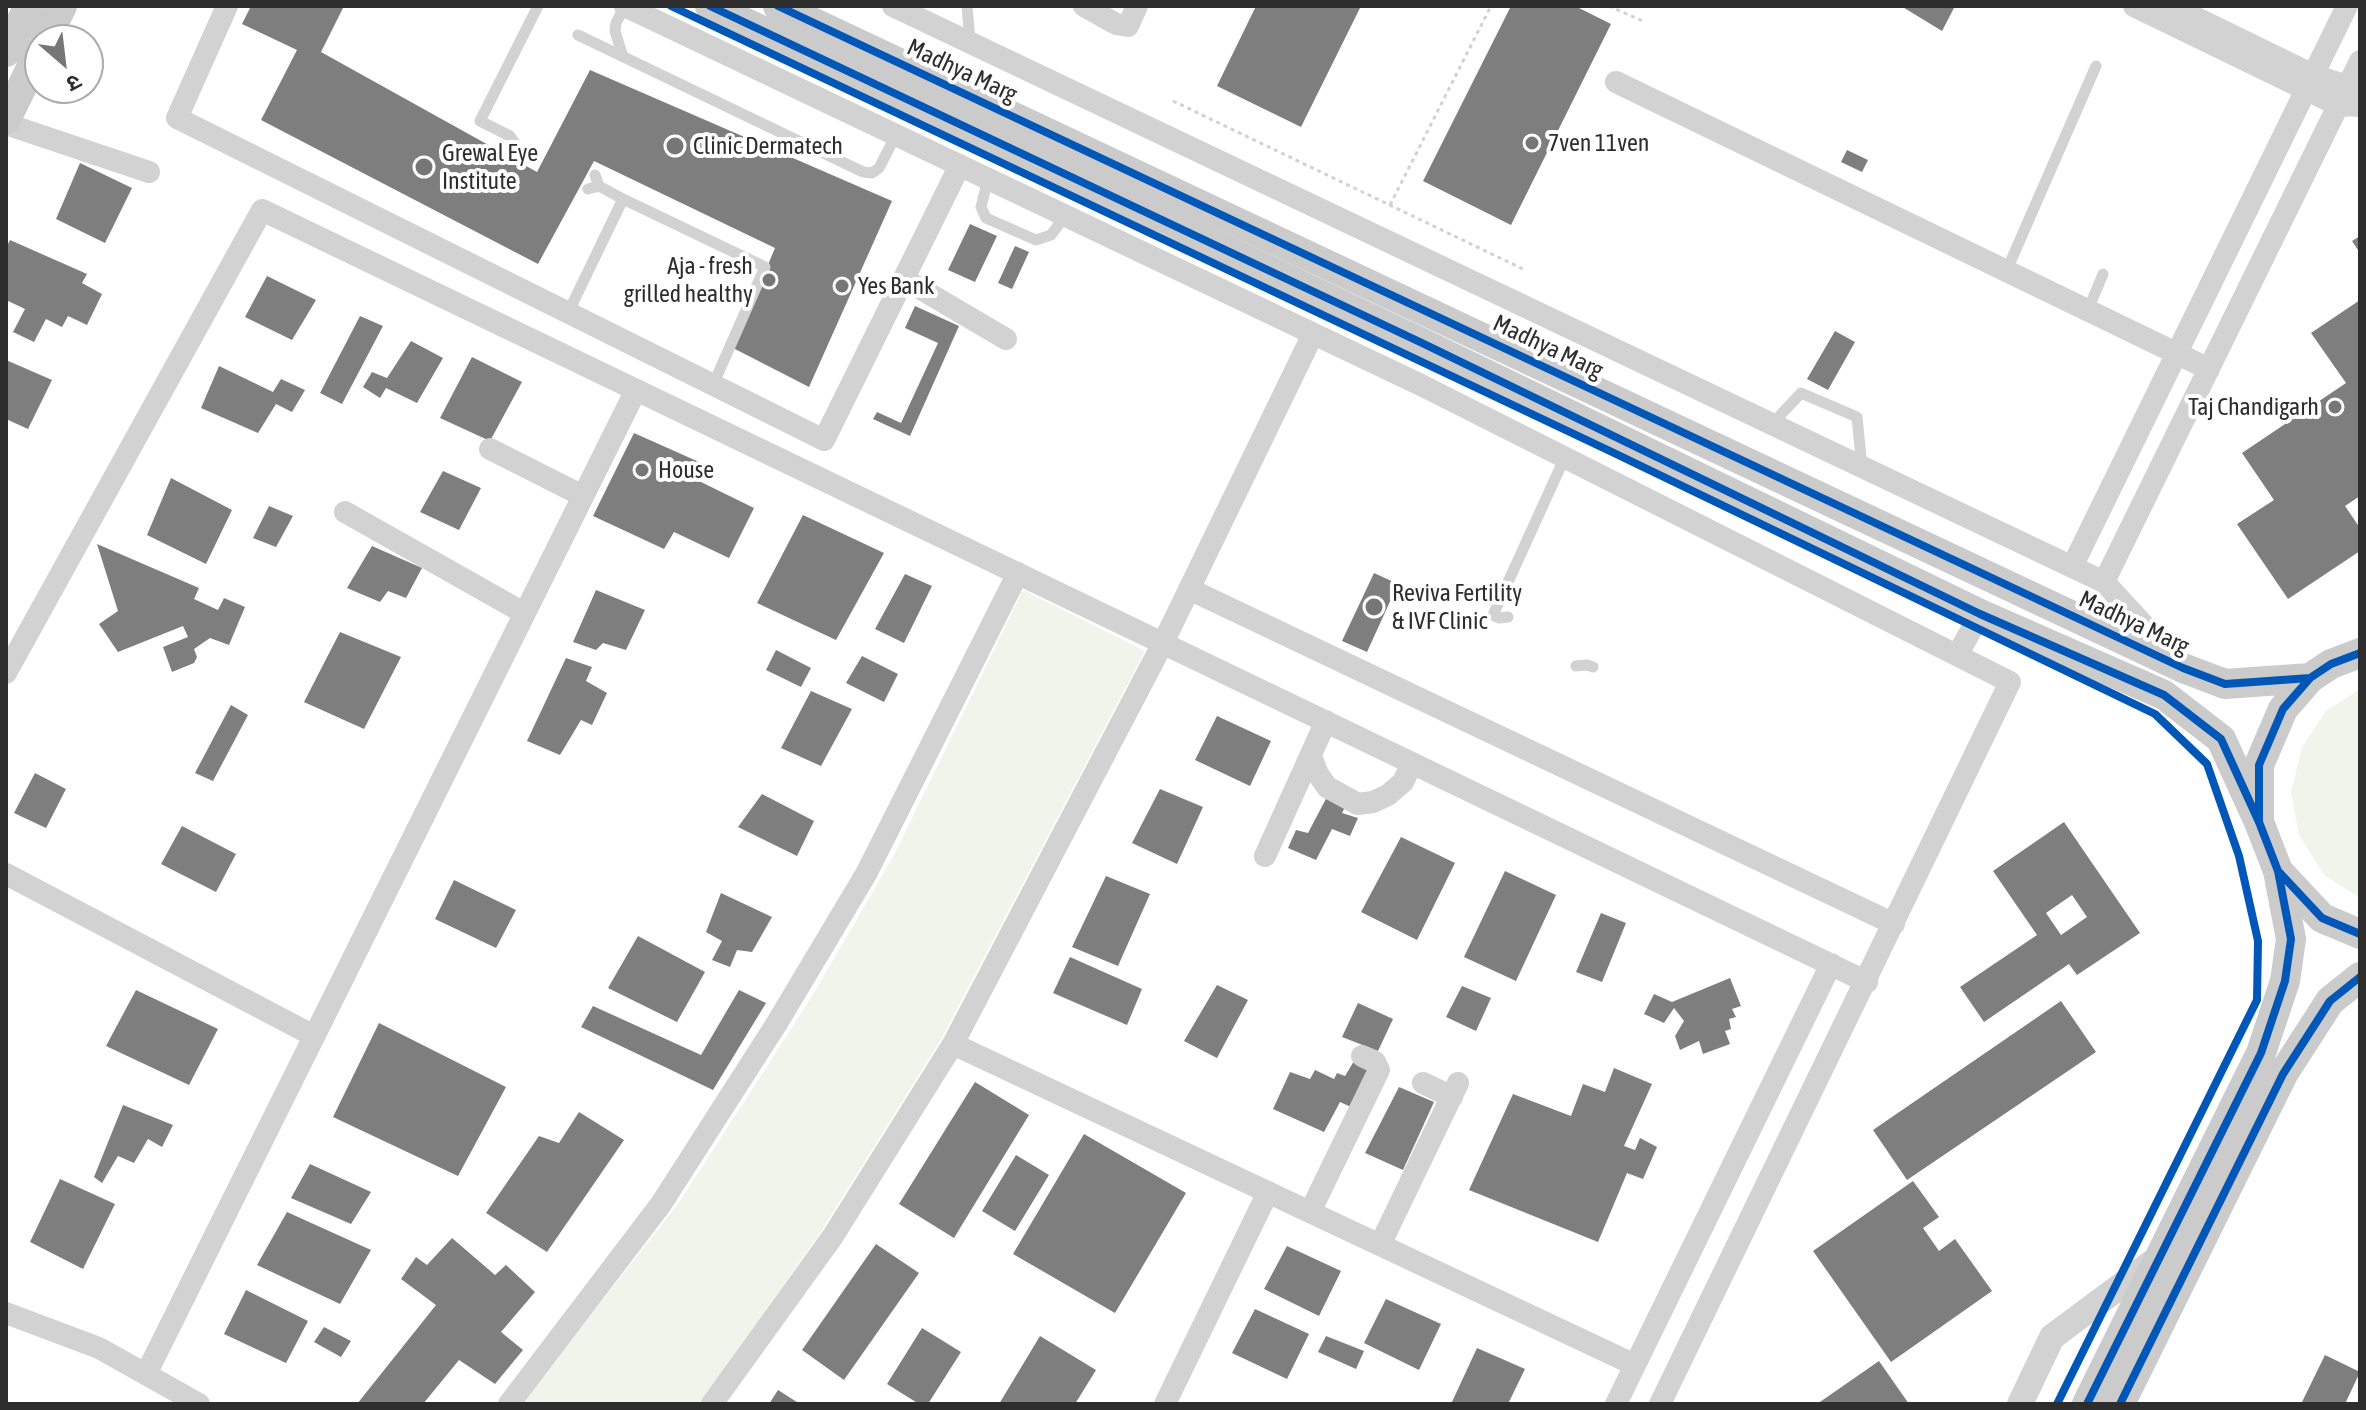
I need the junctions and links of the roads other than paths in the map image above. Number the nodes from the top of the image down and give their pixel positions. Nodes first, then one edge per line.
1 (29, 6) edge
2 (62, 6) edge
3 (227, 6) edge
4 (538, 6) edge
5 (625, 6) edge
6 (710, 6) edge
7 (778, 6) edge
8 (893, 6) edge
9 (967, 6) edge
10 (1084, 6) edge
11 (1137, 6) edge
12 (2134, 6) edge
13 (2172, 6) edge
14 (2347, 6) edge
15 (53, 24) edge
16 (578, 35) dead end
17 (970, 42) junction
18 (6, 52) edge
19 (623, 57) junction
20 (2360, 61) edge
21 (2096, 66) dead end
22 (1616, 82) dead end
23 (2310, 82) junction
24 (24, 83) edge
25 (2351, 98) edge
26 (6, 121) edge
27 (524, 133) dead end
28 (896, 135) junction
29 (960, 165) junction
30 (149, 172) dead end
31 (988, 179) junction
32 (594, 183) dead end
33 (623, 199) junction
34 (1065, 216) junction
35 (2006, 272) junction
36 (2103, 274) dead end
37 (904, 279) junction
38 (2088, 310) junction
39 (568, 313) junction
40 (1313, 334) junction
41 (1006, 339) dead end
42 (2177, 353) junction
43 (2209, 369) junction
44 (713, 385) junction
45 (636, 390) junction
46 (1772, 424) junction
47 (490, 449) dead end
48 (1565, 457) junction
49 (1862, 467) junction
50 (583, 496) junction
51 (345, 512) dead end
52 (2072, 567) junction
53 (1018, 573) junction
54 (2104, 582) junction
55 (1189, 589) junction
56 (524, 613) junction
57 (1980, 614) junction
58 (1503, 620) dead end
59 (1163, 643) junction
60 (2360, 653) edge
61 (1958, 654) junction
62 (2183, 668) junction
63 (6, 673) edge
64 (2310, 678) junction
65 (1326, 721) junction
66 (1311, 756) junction
67 (1412, 763) junction
68 (2259, 822) junction
69 (1265, 856) dead end
70 (2278, 871) junction
71 (6, 874) edge
72 (1894, 924) junction
73 (2360, 934) edge
74 (1831, 964) junction
75 (2360, 977) edge
76 (1867, 982) junction
77 (314, 1036) junction
78 (953, 1044) junction
79 (1362, 1056) dead end
80 (1423, 1083) dead end
81 (1268, 1192) junction
82 (1310, 1212) junction
83 (1380, 1245) junction
84 (2161, 1256) junction
85 (6, 1313) edge
86 (1635, 1365) junction
87 (146, 1374) junction
88 (199, 1404) edge
89 (509, 1404) edge
90 (712, 1404) edge
91 (1165, 1404) edge
92 (1616, 1404) edge
93 (1660, 1404) edge
94 (2020, 1404) edge
95 (2087, 1404) edge
96 (2120, 1404) edge

1 - 18 main road
2 - 15 main road
3 - 39 street
4 - 27 lane
5 - 19 lane
5 - 28 street
6 - 57 main road, Madhya Marg
7 - 62 main road, Madhya Marg
8 - 17 street
9 - 17 lane
10 - 11 street
12 - 23 street
13 - 23 street
14 - 23 street
16 - 19 lane
17 - 46 street
19 - 28 lane
20 - 25 street
21 - 35 lane
22 - 35 street
23 - 25 street
23 - 42 street
24 - 26 main road
25 - 43 street
26 - 30 street
28 - 29 street
29 - 31 street
29 - 37 street
31 - 34 street
31 - 34 lane
32 - 33 lane
33 - 39 lane
33 - 44 lane
34 - 40 street
35 - 38 street
36 - 38 lane
37 - 41 street
37 - 44 street
38 - 42 street
39 - 44 street
40 - 48 street
40 - 55 street
42 - 43 street
42 - 52 street
43 - 54 street
45 - 50 street
45 - 53 street
45 - 63 street
46 - 49 street
46 - 49 lane
47 - 50 street
48 - 58 lane
48 - 61 street
49 - 52 street
50 - 56 street
51 - 56 street
52 - 54 street
53 - 59 street
53 - 89 street
54 - 62 street
55 - 59 street
55 - 72 street
56 - 77 street
57 - 61 street
57 - 68 main road, Madhya Marg
59 - 65 street
59 - 78 street
60 - 64 main road
61 - 72 street
62 - 64 main road, Madhya Marg
64 - 68 main road
65 - 66 street
65 - 67 street
66 - 67 street
66 - 69 street
67 - 74 street
68 - 70 main road, Madhya Marg
70 - 73 main road
70 - 84 main road
71 - 77 street
72 - 76 street
74 - 76 street
74 - 86 street
75 - 96 main road
76 - 93 street
77 - 87 street
78 - 81 street
78 - 90 street
79 - 82 street
80 - 83 street
81 - 82 street
81 - 91 street
82 - 83 street
83 - 86 street
84 - 94 street
84 - 95 main road
85 - 87 street
86 - 92 street
87 - 88 street

